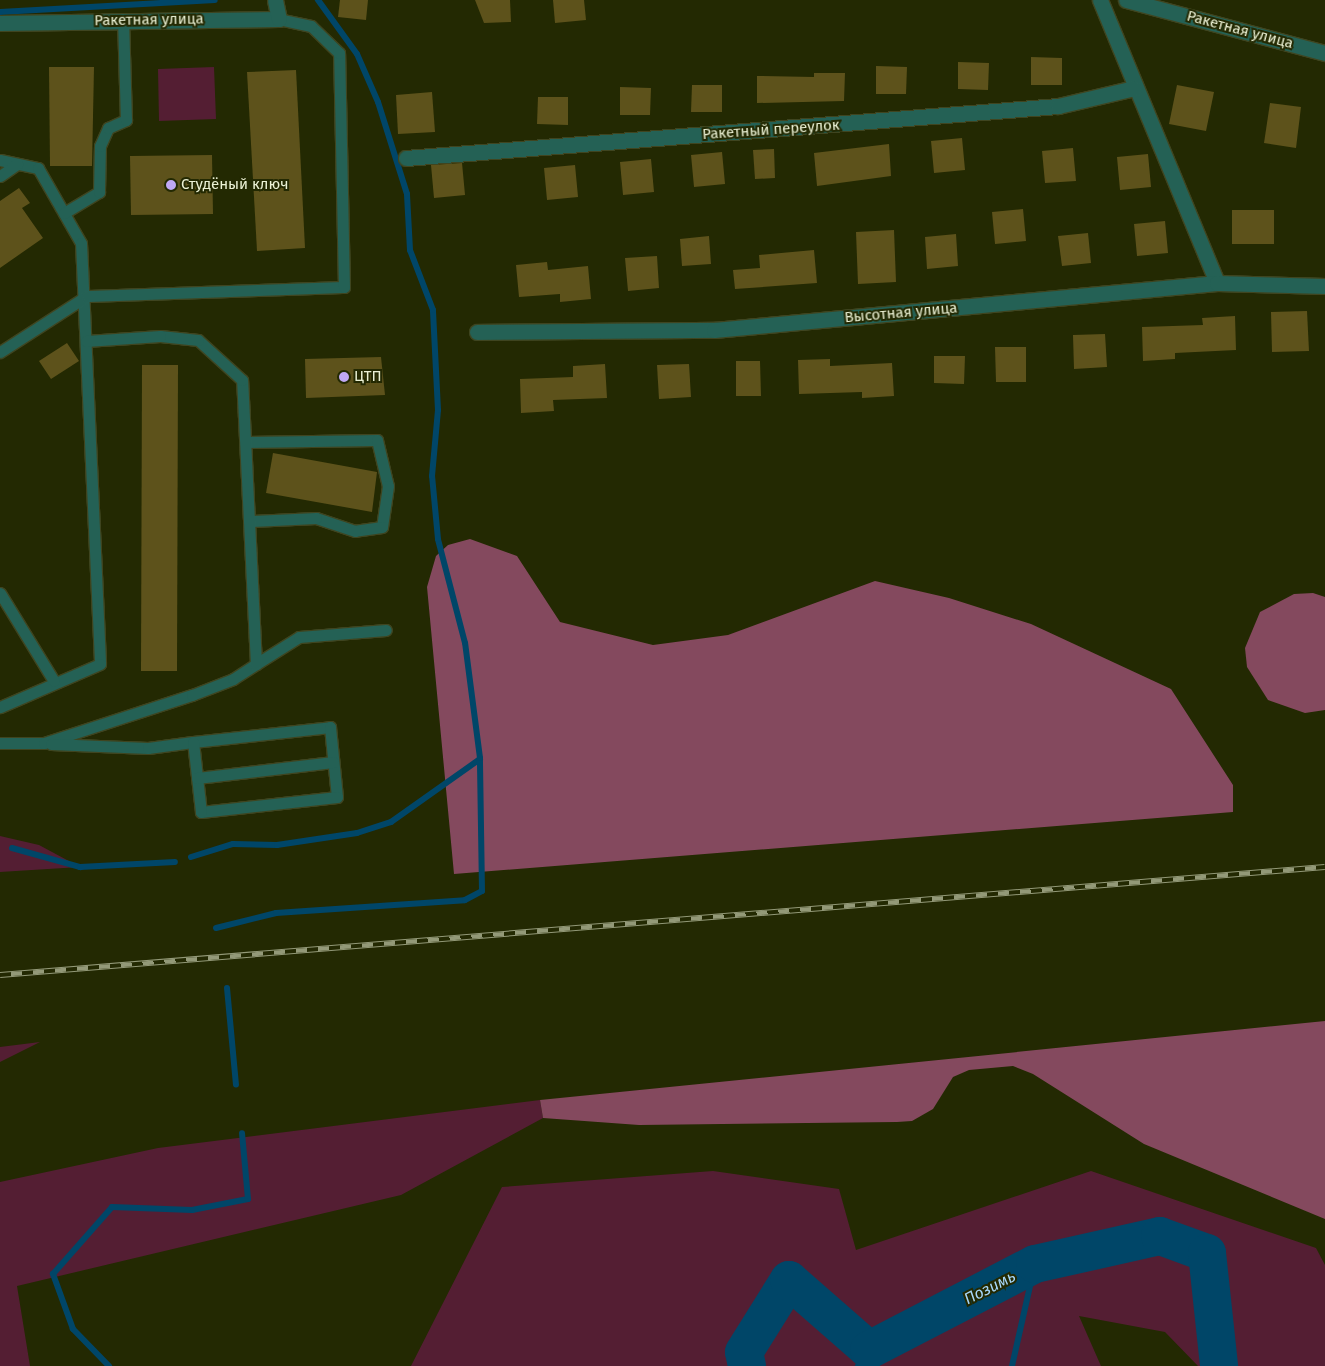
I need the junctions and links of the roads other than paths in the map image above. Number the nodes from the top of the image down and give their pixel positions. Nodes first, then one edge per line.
1 (275, 0) edge
2 (1100, 0) edge
3 (1126, 0) edge
4 (123, 19) junction
5 (279, 19) junction
6 (0, 23) edge
7 (1325, 53) edge
8 (1134, 88) junction
9 (406, 158) dead end
10 (0, 160) edge
11 (17, 164) junction
12 (0, 176) edge
13 (64, 213) junction
14 (1217, 282) junction
15 (1325, 286) edge
16 (87, 296) junction
17 (477, 332) dead end
18 (86, 341) junction
19 (0, 352) edge
20 (247, 442) junction
21 (252, 520) junction
22 (0, 593) edge
23 (386, 630) dead end
24 (256, 664) junction
25 (54, 681) junction
26 (0, 707) edge
27 (193, 742) junction
28 (0, 743) edge
29 (44, 743) junction
30 (333, 762) junction
31 (197, 778) junction

1 - 5 street
2 - 8 street
3 - 7 street, Ракетная улица
4 - 5 street, Ракетная улица
4 - 6 street, Ракетная улица
4 - 13 lane
5 - 16 lane
8 - 9 street, Ракетный переулок
8 - 14 street
10 - 11 lane
11 - 12 lane
11 - 13 lane
13 - 16 lane
14 - 15 street, Высотная улица
14 - 17 street, Высотная улица
16 - 18 lane
16 - 19 lane
18 - 20 lane
18 - 25 lane
20 - 21 lane
20 - 21 lane
21 - 24 lane
22 - 25 lane
23 - 24 lane
24 - 29 lane
25 - 26 lane
27 - 29 lane
27 - 30 lane
27 - 31 lane
28 - 29 lane
30 - 31 lane
30 - 31 lane

